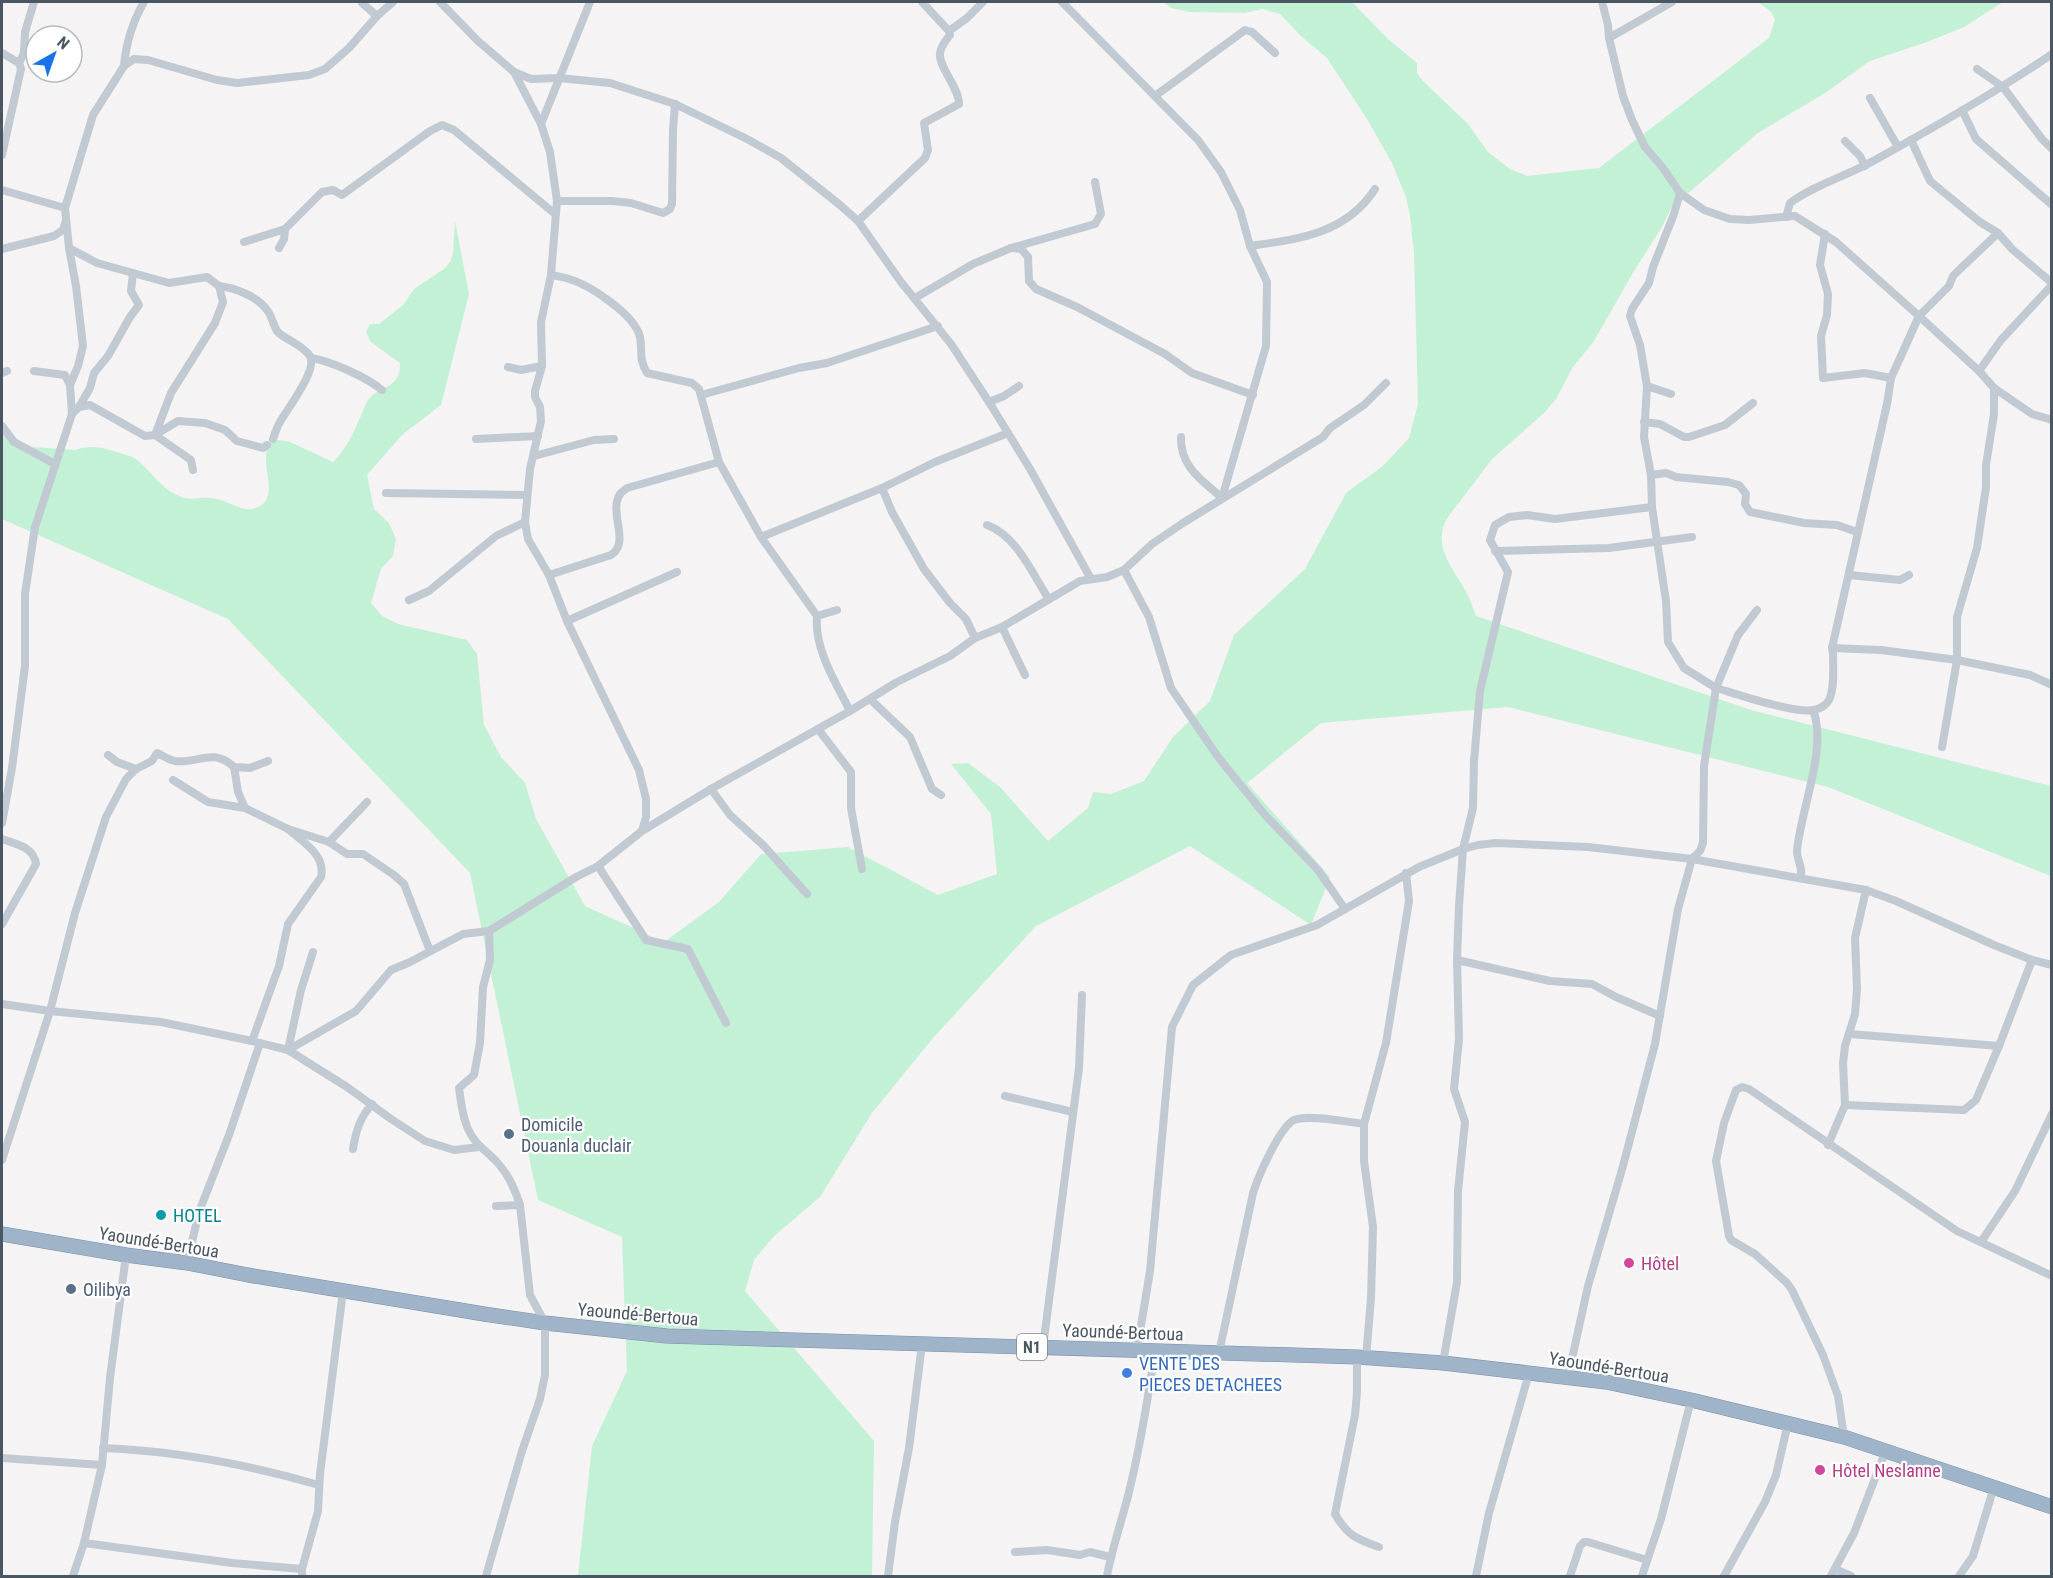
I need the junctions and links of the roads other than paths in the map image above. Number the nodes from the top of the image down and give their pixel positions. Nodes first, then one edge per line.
1 (34, 2) edge
2 (144, 2) edge
3 (393, 2) edge
4 (440, 2) edge
5 (590, 2) edge
6 (922, 2) edge
7 (983, 2) edge
8 (1062, 2) edge
9 (1602, 2) edge
10 (1672, 2) edge
11 (362, 3) dead end
12 (377, 16) junction
13 (949, 31) junction
14 (1609, 38) junction
15 (2, 53) edge
16 (1275, 53) dead end
17 (2052, 54) edge
18 (19, 63) junction
19 (124, 66) junction
20 (1977, 69) dead end
21 (514, 72) junction
22 (559, 78) junction
23 (2004, 87) junction
24 (1155, 96) junction
25 (1870, 98) dead end
26 (675, 104) junction
27 (1962, 110) junction
28 (541, 124) junction
29 (1911, 140) junction
30 (1845, 141) dead end
31 (1898, 147) junction
32 (2052, 149) edge
33 (2, 155) edge
34 (1865, 166) junction
35 (1095, 182) dead end
36 (1375, 189) dead end
37 (2, 190) edge
38 (1680, 193) junction
39 (557, 201) junction
40 (2052, 205) edge
41 (65, 208) junction
42 (555, 214) junction
43 (1786, 217) junction
44 (66, 220) junction
45 (858, 221) junction
46 (285, 229) junction
47 (1998, 232) junction
48 (1826, 234) junction
49 (244, 242) dead end
50 (1250, 246) junction
51 (69, 248) junction
52 (279, 248) dead end
53 (2, 249) edge
54 (1011, 249) junction
55 (133, 273) junction
56 (551, 275) junction
57 (2052, 284) edge
58 (219, 286) junction
59 (915, 298) junction
60 (1919, 316) junction
61 (938, 326) junction
62 (311, 358) junction
63 (542, 366) junction
64 (508, 367) dead end
65 (34, 371) dead end
66 (1979, 371) junction
67 (1891, 378) junction
68 (1386, 383) dead end
69 (70, 385) junction
70 (1020, 386) dead end
71 (1647, 386) junction
72 (1994, 388) junction
73 (382, 390) dead end
74 (701, 394) junction
75 (1671, 394) dead end
76 (1253, 395) junction
77 (989, 402) junction
78 (1753, 403) dead end
79 (79, 407) junction
80 (72, 414) junction
81 (2052, 420) edge
82 (1644, 422) junction
83 (2, 426) edge
84 (1008, 433) junction
85 (155, 435) junction
86 (538, 436) junction
87 (1181, 437) dead end
88 (476, 439) dead end
89 (615, 439) dead end
90 (534, 456) junction
91 (719, 462) junction
92 (55, 464) junction
93 (194, 470) dead end
94 (1651, 475) junction
95 (882, 488) junction
96 (386, 494) dead end
97 (526, 495) junction
98 (1222, 498) junction
99 (1652, 507) junction
100 (525, 522) junction
101 (987, 525) dead end
102 (1857, 532) junction
103 (761, 537) junction
104 (1692, 537) dead end
105 (1657, 541) junction
106 (1495, 551) junction
107 (1124, 570) junction
108 (677, 572) dead end
109 (549, 575) junction
110 (1849, 575) junction
111 (1909, 575) dead end
112 (1091, 579) junction
113 (1048, 598) junction
114 (409, 600) dead end
115 (837, 610) dead end
116 (1757, 610) dead end
117 (817, 616) junction
118 (567, 621) junction
119 (1002, 627) junction
120 (975, 638) junction
121 (1832, 648) junction
122 (1957, 660) junction
123 (1026, 675) dead end
124 (2052, 685) edge
125 (1716, 688) junction
126 (870, 699) junction
127 (1813, 710) junction
128 (850, 711) junction
129 (818, 729) junction
130 (1942, 747) dead end
131 (108, 755) dead end
132 (268, 761) dead end
133 (234, 767) junction
134 (136, 769) junction
135 (173, 780) dead end
136 (711, 789) junction
137 (941, 795) dead end
138 (367, 802) dead end
139 (245, 808) junction
140 (2, 823) edge
141 (288, 829) junction
142 (642, 831) junction
143 (2, 839) edge
144 (329, 842) junction
145 (1463, 849) junction
146 (1692, 859) junction
147 (598, 866) junction
148 (862, 868) dead end
149 (1406, 873) junction
150 (1800, 878) junction
151 (1866, 890) junction
152 (807, 894) dead end
153 (1345, 909) junction
154 (2, 924) edge
155 (489, 931) junction
156 (430, 951) junction
157 (313, 952) dead end
158 (1457, 960) junction
159 (2032, 960) junction
160 (2052, 964) edge
161 (1082, 995) dead end
162 (2, 1004) edge
163 (50, 1011) junction
164 (1660, 1016) junction
165 (726, 1023) dead end
166 (1850, 1034) junction
167 (256, 1042) junction
168 (1999, 1046) junction
169 (288, 1050) junction
170 (1005, 1096) dead end
171 (372, 1104) junction
172 (1845, 1105) junction
173 (1073, 1112) junction
174 (2052, 1114) edge
175 (1364, 1124) junction
176 (1828, 1145) junction
177 (479, 1147) junction
178 (353, 1149) dead end
179 (2, 1160) edge
180 (520, 1205) junction
181 (496, 1206) dead end
182 (2, 1234) edge
183 (1981, 1242) junction
184 (126, 1256) junction
185 (187, 1263) junction
186 (2052, 1276) edge
187 (343, 1291) junction
188 (545, 1323) junction
189 (922, 1344) junction
190 (1043, 1347) junction
191 (1137, 1350) junction
192 (1155, 1350) junction
193 (1219, 1353) junction
194 (1361, 1358) junction
195 (1443, 1363) junction
196 (1529, 1373) junction
197 (1568, 1377) junction
198 (1691, 1400) junction
199 (1788, 1423) junction
200 (1844, 1437) junction
201 (103, 1448) junction
202 (1886, 1450) junction
203 (2, 1458) edge
204 (102, 1465) junction
205 (319, 1485) junction
206 (1994, 1487) junction
207 (2052, 1507) edge
208 (84, 1543) junction
209 (1379, 1547) dead end
210 (1015, 1552) dead end
211 (1110, 1557) junction
212 (1647, 1560) junction
213 (302, 1573) edge
214 (1833, 1573) edge
215 (73, 1576) edge
216 (486, 1576) edge
217 (888, 1576) edge
218 (1107, 1576) edge
219 (1476, 1576) edge
220 (1570, 1576) edge
221 (1642, 1576) edge
222 (1724, 1576) edge
223 (1851, 1576) edge
224 (1959, 1576) edge

1 - 18 street
2 - 19 street
3 - 12 street
4 - 21 street
5 - 22 street
6 - 13 street
7 - 13 street
8 - 24 street
9 - 14 street
10 - 14 street
11 - 12 street
12 - 19 street
13 - 45 street
14 - 38 street
15 - 18 street
16 - 24 street
17 - 23 street
18 - 33 street
19 - 41 street
20 - 23 street
21 - 22 street
21 - 28 street
22 - 26 street
22 - 28 street
23 - 27 street
23 - 32 street
24 - 50 street
25 - 31 street
26 - 39 street
26 - 45 street
27 - 29 street
27 - 40 street
28 - 39 street
29 - 31 street
29 - 47 street
30 - 34 street
31 - 34 street
34 - 43 street
35 - 54 street
36 - 50 street
37 - 41 street
38 - 43 street
38 - 71 street
39 - 42 street
41 - 44 street
42 - 46 street
42 - 56 street
43 - 48 street
44 - 51 street
44 - 53 street
45 - 59 street
46 - 49 street
46 - 52 street
47 - 57 street
47 - 60 street
48 - 60 street
48 - 67 street
50 - 76 street
51 - 55 street
51 - 69 street
54 - 59 street
54 - 76 street
55 - 58 street
55 - 79 street
56 - 63 street
56 - 74 street
57 - 66 street
58 - 62 street
58 - 85 street
59 - 61 street
60 - 66 street
60 - 67 street
61 - 74 street
61 - 77 street
62 - 73 street
62 - 85 street
63 - 64 street
63 - 86 street
65 - 69 street
66 - 72 street
67 - 102 street
68 - 98 street
69 - 80 street
70 - 77 street
71 - 75 street
71 - 82 street
72 - 81 street
72 - 122 street
74 - 91 street
76 - 98 street
77 - 84 street
78 - 82 street
79 - 80 street
79 - 85 street
80 - 92 street
82 - 94 street
83 - 92 street
84 - 95 street
84 - 112 street
85 - 93 street
86 - 88 street
86 - 90 street
87 - 98 street
89 - 90 street
90 - 97 street
91 - 103 street
91 - 109 street
92 - 140 street
94 - 99 street
94 - 102 street
95 - 103 street
95 - 120 street
96 - 97 street
97 - 100 street
98 - 107 street
99 - 105 street
99 - 106 street
100 - 109 street
100 - 114 street
101 - 113 street
102 - 110 street
103 - 117 street
104 - 105 street
105 - 106 street
105 - 125 street
106 - 145 street
107 - 112 street
107 - 153 street
108 - 118 street
109 - 118 street
110 - 111 street
110 - 121 street
112 - 113 street
113 - 119 street
115 - 117 street
116 - 125 street
117 - 128 street
118 - 142 street
119 - 120 street
119 - 123 street
120 - 126 street
121 - 122 street
121 - 127 street
122 - 124 street
122 - 130 street
125 - 127 street
125 - 146 street
126 - 128 street
126 - 137 street
127 - 150 street
128 - 129 street
129 - 136 street
129 - 148 street
131 - 134 street
132 - 133 street
133 - 134 street
133 - 139 street
134 - 163 street
135 - 139 street
136 - 142 street
136 - 152 street
138 - 144 street
139 - 141 street
141 - 144 street
141 - 167 street
142 - 147 street
143 - 154 street
144 - 156 street
145 - 146 street
145 - 149 street
145 - 158 street
146 - 150 street
146 - 164 street
147 - 155 street
147 - 165 street
149 - 153 street
149 - 175 street
150 - 151 street
151 - 159 street
151 - 166 street
153 - 191 street
155 - 156 street
155 - 177 street
156 - 169 street
157 - 169 street
158 - 164 street
158 - 195 street
159 - 160 street
159 - 168 street
161 - 173 street
162 - 163 street
163 - 167 street
163 - 179 street
164 - 197 street
166 - 168 street
166 - 172 street
167 - 169 street
167 - 185 street
168 - 172 street
169 - 171 street
170 - 173 street
171 - 177 street
171 - 178 street
172 - 176 street
173 - 190 street
174 - 183 street
175 - 193 street
175 - 194 street
176 - 183 street
176 - 200 street
177 - 180 street
180 - 181 street
180 - 188 street
182 - 184 highway, Yaoundé-Bertoua / N1
183 - 186 street
184 - 185 highway, Yaoundé-Bertoua / N1
184 - 201 street
185 - 187 highway, Yaoundé-Bertoua / N1
187 - 188 highway, Yaoundé-Bertoua / N1
187 - 205 street
188 - 189 highway, Yaoundé-Bertoua / N1
188 - 216 street
189 - 190 highway, Yaoundé-Bertoua / N1
189 - 217 street
190 - 191 highway, Yaoundé-Bertoua / N1
191 - 192 highway, Yaoundé-Bertoua / N1
192 - 193 highway, Yaoundé-Bertoua / N1
192 - 211 street
193 - 194 highway, Yaoundé-Bertoua / N1
194 - 195 highway, Yaoundé-Bertoua / N1
194 - 209 street
195 - 196 highway, Yaoundé-Bertoua / N1
196 - 197 highway, Yaoundé-Bertoua / N1
196 - 219 street
197 - 198 highway, Yaoundé-Bertoua / N1
198 - 199 highway, Yaoundé-Bertoua / N1
198 - 212 street
199 - 200 highway, Yaoundé-Bertoua / N1
199 - 222 street
200 - 202 highway, Yaoundé-Bertoua / N1
201 - 204 street
201 - 205 street
202 - 206 highway, Yaoundé-Bertoua / N1
202 - 214 street
203 - 204 street
204 - 208 street
205 - 213 street
206 - 207 highway, Yaoundé-Bertoua / N1
206 - 224 street
208 - 213 street
208 - 215 street
210 - 211 street
211 - 218 street
212 - 220 street
212 - 221 street
214 - 223 street

